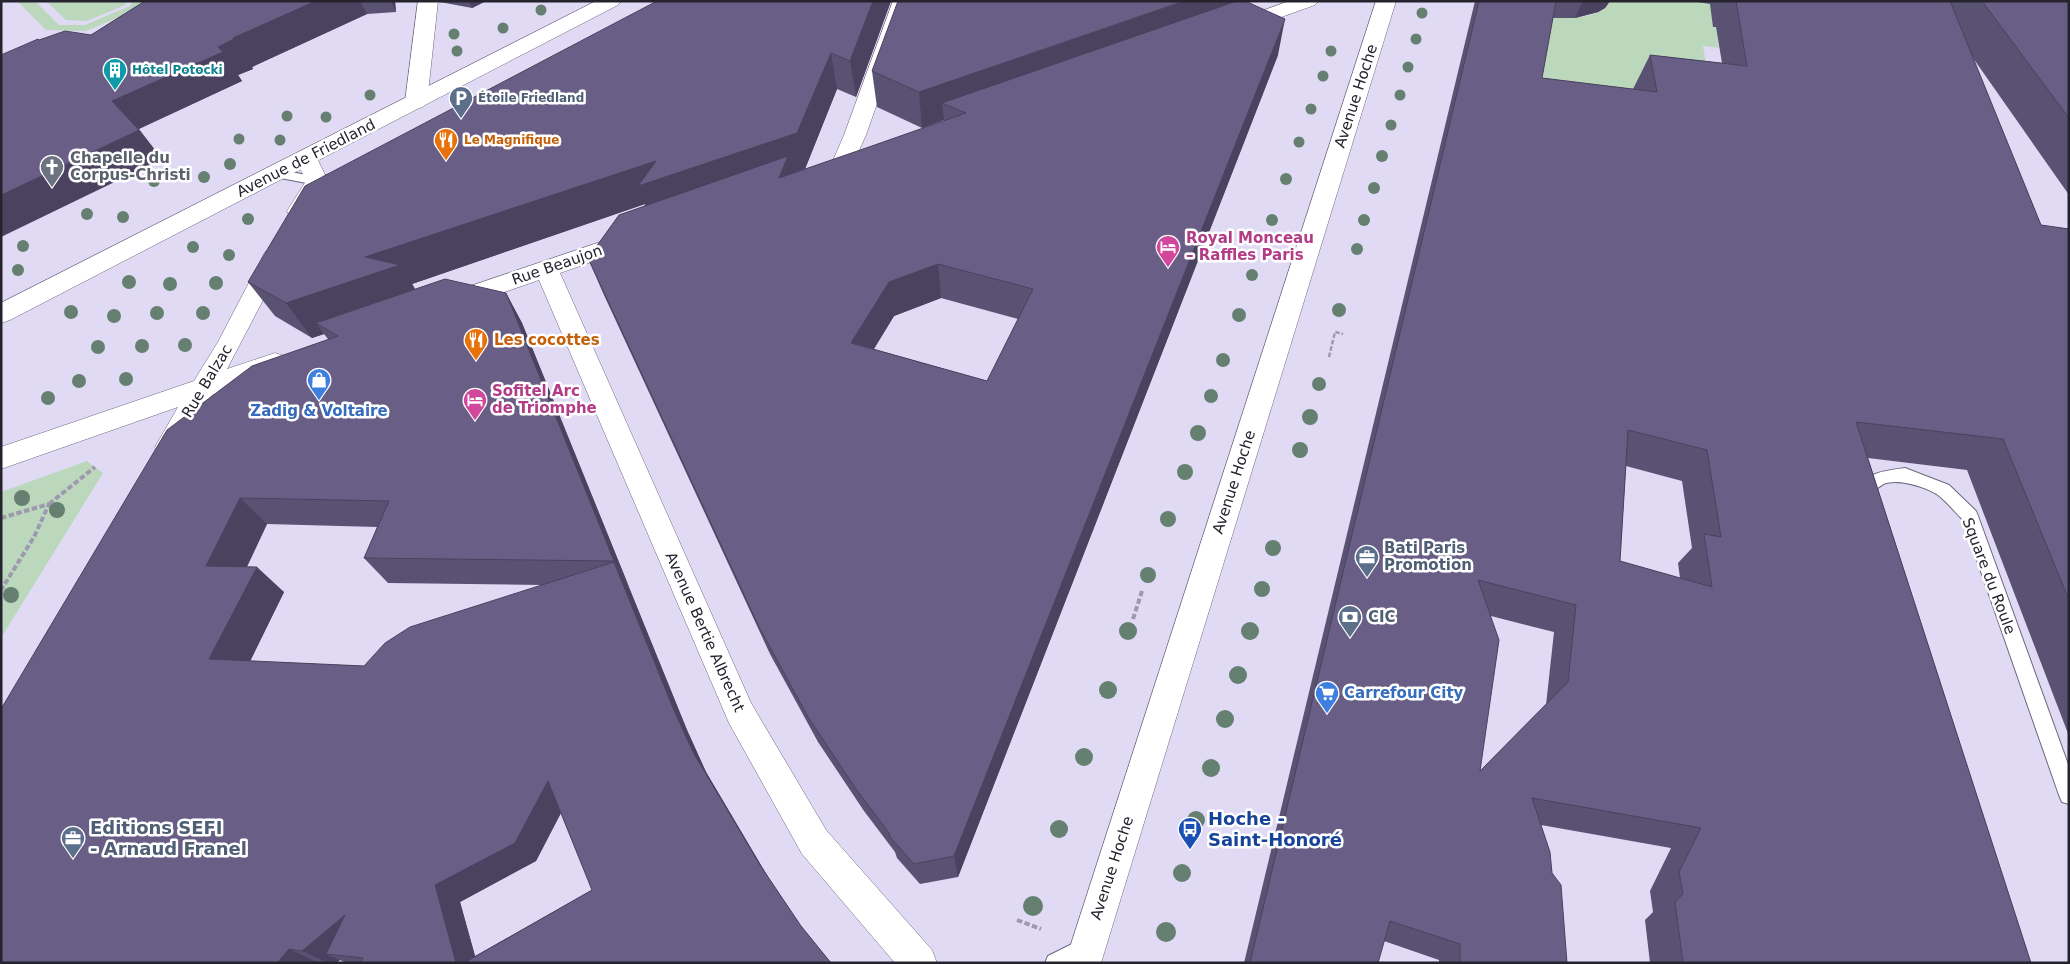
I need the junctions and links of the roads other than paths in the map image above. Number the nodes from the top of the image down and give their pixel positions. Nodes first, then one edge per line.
1 (428, 1) edge
2 (611, 1) edge
3 (903, 1) edge
4 (1308, 1) edge
5 (1386, 1) edge
6 (1222, 31) edge
7 (416, 102) junction
8 (870, 156) edge
9 (842, 165) junction
10 (312, 169) junction
11 (821, 173) edge
12 (343, 177) edge
13 (645, 234) edge
14 (546, 268) junction
15 (435, 307) edge
16 (1, 314) edge
17 (296, 356) edge
18 (202, 388) junction
19 (1, 458) edge
20 (155, 469) edge
21 (1864, 513) edge
22 (2069, 795) edge
23 (1085, 954) edge
24 (919, 963) edge
25 (1055, 963) edge

1 - 7 street
2 - 7 street, Avenue de Friedland
3 - 9 street
4 - 6 street
5 - 23 street, Avenue Hoche
7 - 10 street, Avenue de Friedland
8 - 9 street
9 - 11 street
10 - 12 lane
10 - 16 street, Avenue de Friedland
10 - 18 street, Rue Balzac
13 - 14 street, Rue Beaujon
14 - 15 street, Rue Beaujon
14 - 24 street, Avenue Bertie Albrecht
17 - 18 street
18 - 19 street
18 - 20 street, Rue Balzac
21 - 22 lane, Square du Roule
23 - 25 lane

